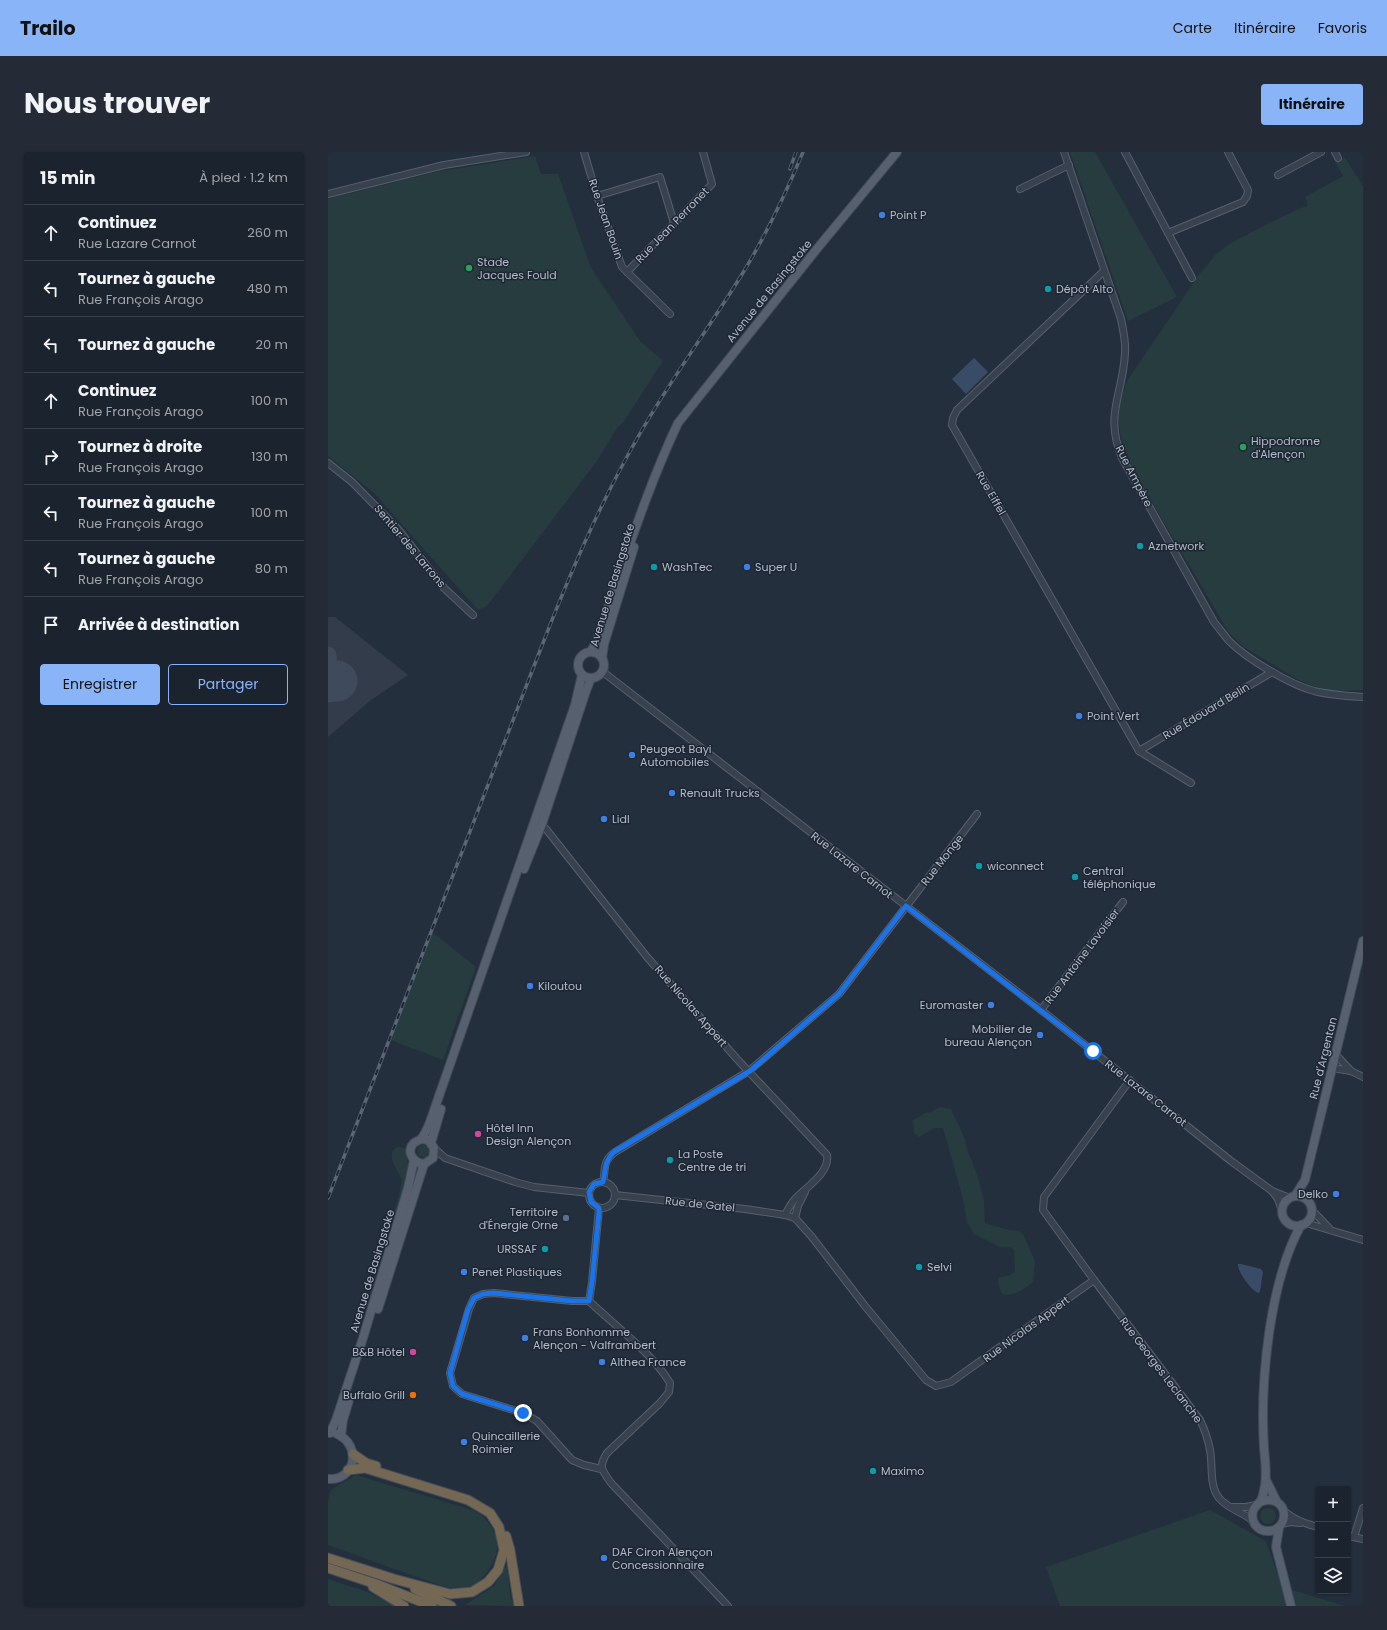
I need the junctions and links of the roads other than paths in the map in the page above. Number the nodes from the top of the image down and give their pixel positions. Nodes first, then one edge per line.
1 (526, 152) edge
2 (584, 152) edge
3 (703, 152) edge
4 (898, 152) edge
5 (1064, 152) edge
6 (1126, 152) edge
7 (1228, 152) edge
8 (1321, 152) edge
9 (1069, 165) junction
10 (1278, 175) dead end
11 (1020, 189) dead end
12 (328, 194) edge
13 (597, 196) junction
14 (674, 224) junction
15 (1168, 233) junction
16 (1104, 271) junction
17 (627, 272) junction
18 (1192, 278) dead end
19 (670, 314) dead end
20 (666, 449) junction
21 (328, 462) edge
22 (473, 615) dead end
23 (590, 652) junction
24 (602, 658) junction
25 (603, 672) junction
26 (1272, 672) junction
27 (582, 674) junction
28 (591, 678) junction
29 (1363, 696) edge
30 (1140, 751) junction
31 (1191, 783) dead end
32 (977, 814) dead end
33 (539, 823) junction
34 (518, 878) junction
35 (1123, 902) dead end
36 (906, 906) junction
37 (1363, 941) edge
38 (1041, 1010) junction
39 (1334, 1057) junction
40 (1332, 1068) junction
41 (1351, 1070) junction
42 (750, 1071) junction
43 (1363, 1077) edge
44 (1130, 1080) junction
45 (420, 1139) junction
46 (433, 1145) junction
47 (445, 1158) junction
48 (414, 1160) junction
49 (427, 1162) junction
50 (1305, 1180) junction
51 (603, 1182) junction
52 (806, 1189) junction
53 (1272, 1191) junction
54 (589, 1193) junction
55 (615, 1195) junction
56 (1292, 1197) junction
57 (1308, 1201) junction
58 (599, 1208) junction
59 (1312, 1209) junction
60 (1282, 1211) junction
61 (785, 1214) junction
62 (795, 1218) junction
63 (1290, 1224) junction
64 (1303, 1224) junction
65 (1330, 1230) junction
66 (1363, 1240) edge
67 (1291, 1246) junction
68 (1094, 1280) junction
69 (589, 1301) junction
70 (329, 1433) edge
71 (341, 1436) junction
72 (353, 1454) junction
73 (601, 1469) junction
74 (348, 1470) junction
75 (329, 1480) edge
76 (1266, 1480) junction
77 (1277, 1502) junction
78 (1258, 1503) junction
79 (1231, 1507) junction
80 (1363, 1508) edge
81 (1284, 1511) junction
82 (1253, 1521) junction
83 (1301, 1523) junction
84 (1280, 1526) junction
85 (1315, 1526) edge
86 (1266, 1532) junction
87 (1351, 1536) edge
88 (1363, 1539) edge
89 (1276, 1547) junction
90 (328, 1558) edge
91 (328, 1568) edge
92 (353, 1576) junction
93 (394, 1579) junction
94 (404, 1606) edge
95 (432, 1606) edge
96 (451, 1606) edge
97 (519, 1606) edge
98 (728, 1606) edge
99 (1291, 1606) edge

1 - 12 street
2 - 13 street, Rue Jean Bouin
3 - 14 street, Rue Jean Perronet
4 - 20 main road, Avenue de Basingstoke
5 - 9 street, Rue Ampère
6 - 15 street
7 - 15 street
8 - 10 street
9 - 11 street
9 - 16 street, Rue Ampère
13 - 14 street
13 - 17 street, Rue Jean Bouin
14 - 17 street, Rue Jean Perronet
15 - 18 street
16 - 26 street, Rue Ampère
16 - 30 street, Rue Eiffel
17 - 19 street, Rue Jean Bouin
20 - 23 main road, Avenue de Basingstoke
20 - 24 main road, Avenue de Basingstoke
21 - 22 street, Sentier des Larrons
23 - 24 main road
23 - 27 main road
24 - 25 main road
25 - 28 main road
25 - 36 street, Rue Lazare Carnot
26 - 29 street, Rue Ampère
26 - 30 street, Rue Édouard Belin
27 - 28 main road
27 - 33 main road
28 - 33 main road
30 - 31 street
32 - 36 street, Rue Monge
33 - 34 main road
33 - 42 street, Rue Nicolas Appert
34 - 45 main road
34 - 46 main road
35 - 38 street, Rue Antoine Lavoisier
36 - 38 street, Rue Lazare Carnot
36 - 42 street, Rue Monge
37 - 39 main road, Rue d'Argentan
38 - 44 street, Rue Lazare Carnot
39 - 40 main road, Rue d'Argentan
39 - 41 street
40 - 41 street
40 - 50 main road, Rue d'Argentan
41 - 43 street
42 - 51 street, Rue Monge
42 - 52 street, Rue Nicolas Appert
44 - 53 street, Rue Lazare Carnot
44 - 68 street
45 - 46 main road
45 - 48 main road
46 - 47 street
46 - 49 main road
47 - 49 street
47 - 54 street
48 - 49 main road
48 - 70 main road, Avenue de Basingstoke
49 - 71 main road, Avenue de Basingstoke
50 - 56 main road, Rue d'Argentan
50 - 57 main road, Rue d'Argentan
51 - 54 street
51 - 55 street
52 - 61 street, Rue Nicolas Appert
52 - 62 street, Rue Nicolas Appert
53 - 56 street, Rue Lazare Carnot
53 - 60 street, Rue Lazare Carnot
54 - 58 street
55 - 58 street
55 - 61 street, Rue de Gatel
56 - 57 main road
56 - 60 main road
57 - 59 main road
58 - 69 street
59 - 64 main road
59 - 65 street
60 - 63 main road
61 - 62 street, Rue Nicolas Appert
62 - 68 street, Rue Nicolas Appert
63 - 64 main road
63 - 67 main road
64 - 65 street
64 - 67 main road
65 - 66 street
67 - 76 main road
68 - 79 street, Rue Georges Leclanche
69 - 73 street
69 - 73 street
70 - 71 main road
71 - 72 main road
72 - 74 main road
72 - 97 highway
73 - 98 street
74 - 75 main road
74 - 93 highway
76 - 77 main road
76 - 78 main road
77 - 78 main road
77 - 81 main road
78 - 79 street
78 - 82 main road
79 - 82 street, Rue Georges Leclanche
80 - 87 street
81 - 83 street
81 - 84 main road
82 - 86 main road
83 - 84 street
83 - 85 street
84 - 86 main road
84 - 89 main road
86 - 89 main road
87 - 88 street
89 - 99 main road
90 - 93 highway
91 - 92 highway
92 - 94 highway
92 - 95 highway
93 - 96 highway

